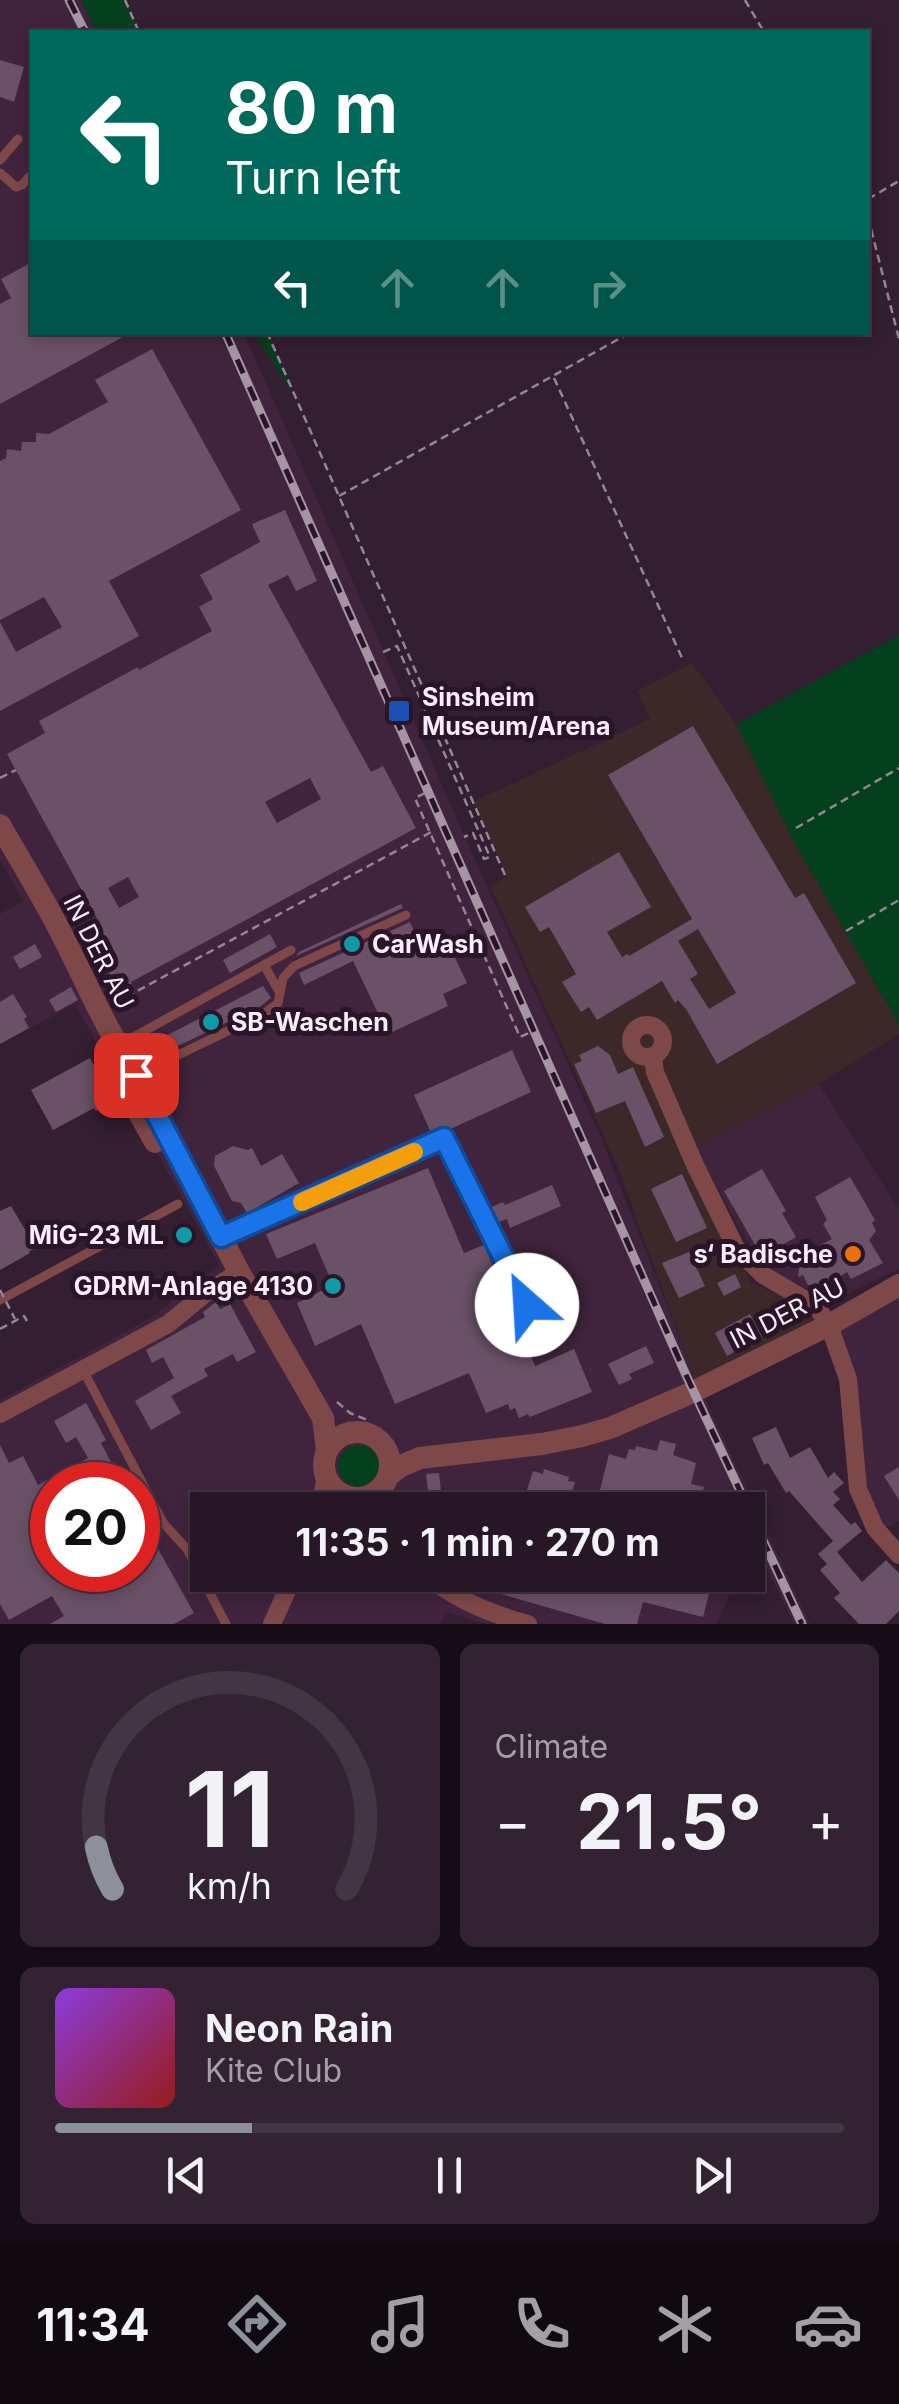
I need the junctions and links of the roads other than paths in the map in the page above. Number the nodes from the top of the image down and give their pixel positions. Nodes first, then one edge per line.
1 (18, 139) dead end
2 (0, 160) edge
3 (0, 173) edge
4 (30, 176) edge
5 (0, 824) edge
6 (406, 915) dead end
7 (291, 950) dead end
8 (264, 965) junction
9 (281, 996) junction
10 (114, 1042) junction
11 (653, 1057) dead end
12 (136, 1075) junction
13 (187, 1197) junction
14 (221, 1237) junction
15 (239, 1272) junction
16 (899, 1285) edge
17 (0, 1300) edge
18 (829, 1324) junction
19 (544, 1338) dead end
20 (83, 1370) junction
21 (0, 1414) edge
22 (323, 1418) junction
23 (346, 1433) junction
24 (383, 1443) junction
25 (327, 1450) junction
26 (475, 1452) junction
27 (326, 1477) junction
28 (387, 1480) junction
29 (323, 1492) edge
30 (338, 1492) edge
31 (376, 1492) edge
32 (383, 1492) edge
33 (899, 1555) edge
34 (286, 1592) edge
35 (448, 1592) edge
36 (226, 1624) edge
37 (272, 1624) edge
38 (528, 1624) edge

1 - 2 lane
3 - 4 lane
5 - 10 street, IN DER AU
6 - 9 lane
7 - 8 lane
8 - 9 lane
8 - 10 lane
9 - 12 lane
10 - 12 street, IN DER AU
10 - 13 street
11 - 18 street
12 - 13 street, IN DER AU
13 - 14 street, IN DER AU
13 - 17 lane
14 - 15 street, IN DER AU
14 - 19 lane
15 - 20 street
15 - 22 street, IN DER AU
16 - 18 street, IN DER AU
18 - 26 street, IN DER AU
18 - 33 street
20 - 21 street
20 - 36 lane
22 - 23 street, IN DER AU
22 - 25 street, IN DER AU
23 - 24 street
23 - 25 street
24 - 26 street, IN DER AU
24 - 28 street
25 - 27 street
26 - 28 street, IN DER AU
27 - 29 street
27 - 30 street
28 - 31 street
28 - 32 street
34 - 37 street
35 - 38 street

